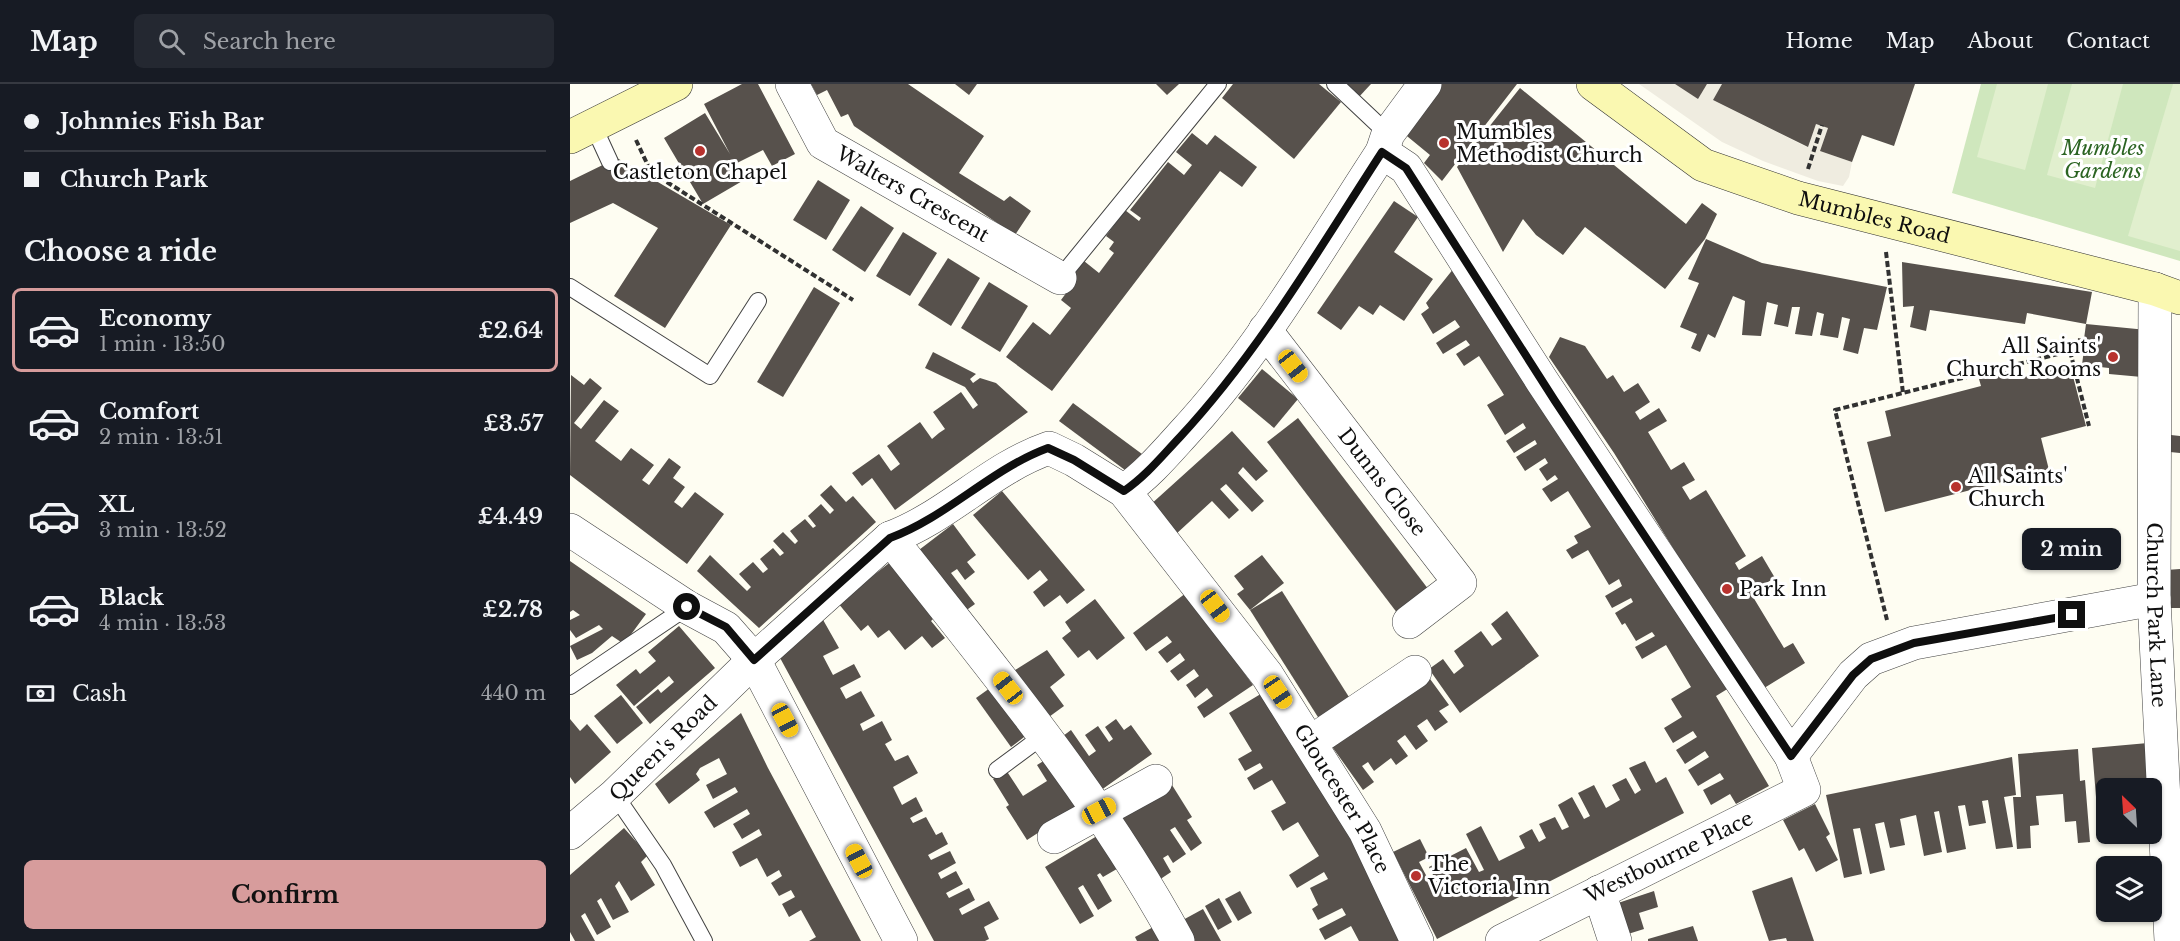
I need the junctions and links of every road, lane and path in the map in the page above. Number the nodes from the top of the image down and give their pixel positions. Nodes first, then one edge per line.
1 (792, 84) edge
2 (1218, 84) edge
3 (1335, 84) edge
4 (1425, 84) edge
5 (1593, 84) edge
6 (674, 85) edge
7 (622, 109) junction
8 (1822, 125) dead end
9 (582, 131) edge
10 (1385, 143) junction
11 (610, 162) dead end
12 (1798, 198) junction
13 (1882, 219) junction
14 (1060, 278) joint
15 (570, 287) edge
16 (2167, 293) edge
17 (853, 300) dead end
18 (758, 301) dead end
19 (1265, 330) junction
20 (1903, 393) junction
21 (2089, 426) dead end
22 (1124, 491) junction
23 (570, 530) edge
24 (890, 538) junction
25 (2154, 599) junction
26 (687, 607) junction
27 (1409, 622) dead end
28 (1895, 650) junction
29 (754, 660) junction
30 (1414, 672) dead end
31 (570, 686) edge
32 (1044, 735) junction
33 (1311, 741) junction
34 (1791, 756) junction
35 (997, 770) dead end
36 (1156, 781) dead end
37 (615, 795) junction
38 (1099, 811) junction
39 (570, 833) edge
40 (1054, 837) dead end
41 (1599, 892) junction
42 (704, 941) edge
43 (901, 941) edge
44 (1178, 941) edge
45 (1417, 941) edge
46 (1502, 941) edge
47 (1615, 941) edge
48 (2171, 941) edge

1 - 14 street, Walters Crescent
2 - 14 lane
3 - 10 lane
4 - 10 street
5 - 12 main road, Mumbles Road
6 - 7 main road
7 - 9 main road
7 - 17 path
8 - 12 path
9 - 11 lane
10 - 19 street
10 - 34 street
12 - 13 main road, Mumbles Road
13 - 16 main road, Mumbles Road
13 - 20 path
15 - 18 lane
16 - 25 street, Church Park Lane
19 - 22 street
19 - 27 street, Dunns Close
20 - 21 path
20 - 28 path
22 - 24 street, Queen's Road
22 - 33 street, Gloucester Place
23 - 26 street
24 - 29 street, Queen's Road
24 - 32 street
25 - 28 street
25 - 48 street, Church Park Lane
26 - 29 street
26 - 31 lane
28 - 34 street
29 - 37 street, Queen's Road
29 - 43 street
30 - 33 street
32 - 35 lane
32 - 38 street
33 - 45 street, Gloucester Place
34 - 41 street, Westbourne Place
36 - 38 street
37 - 39 street, Queen's Road
37 - 42 lane
38 - 40 street
38 - 44 street
41 - 46 street, Westbourne Place
41 - 47 street

